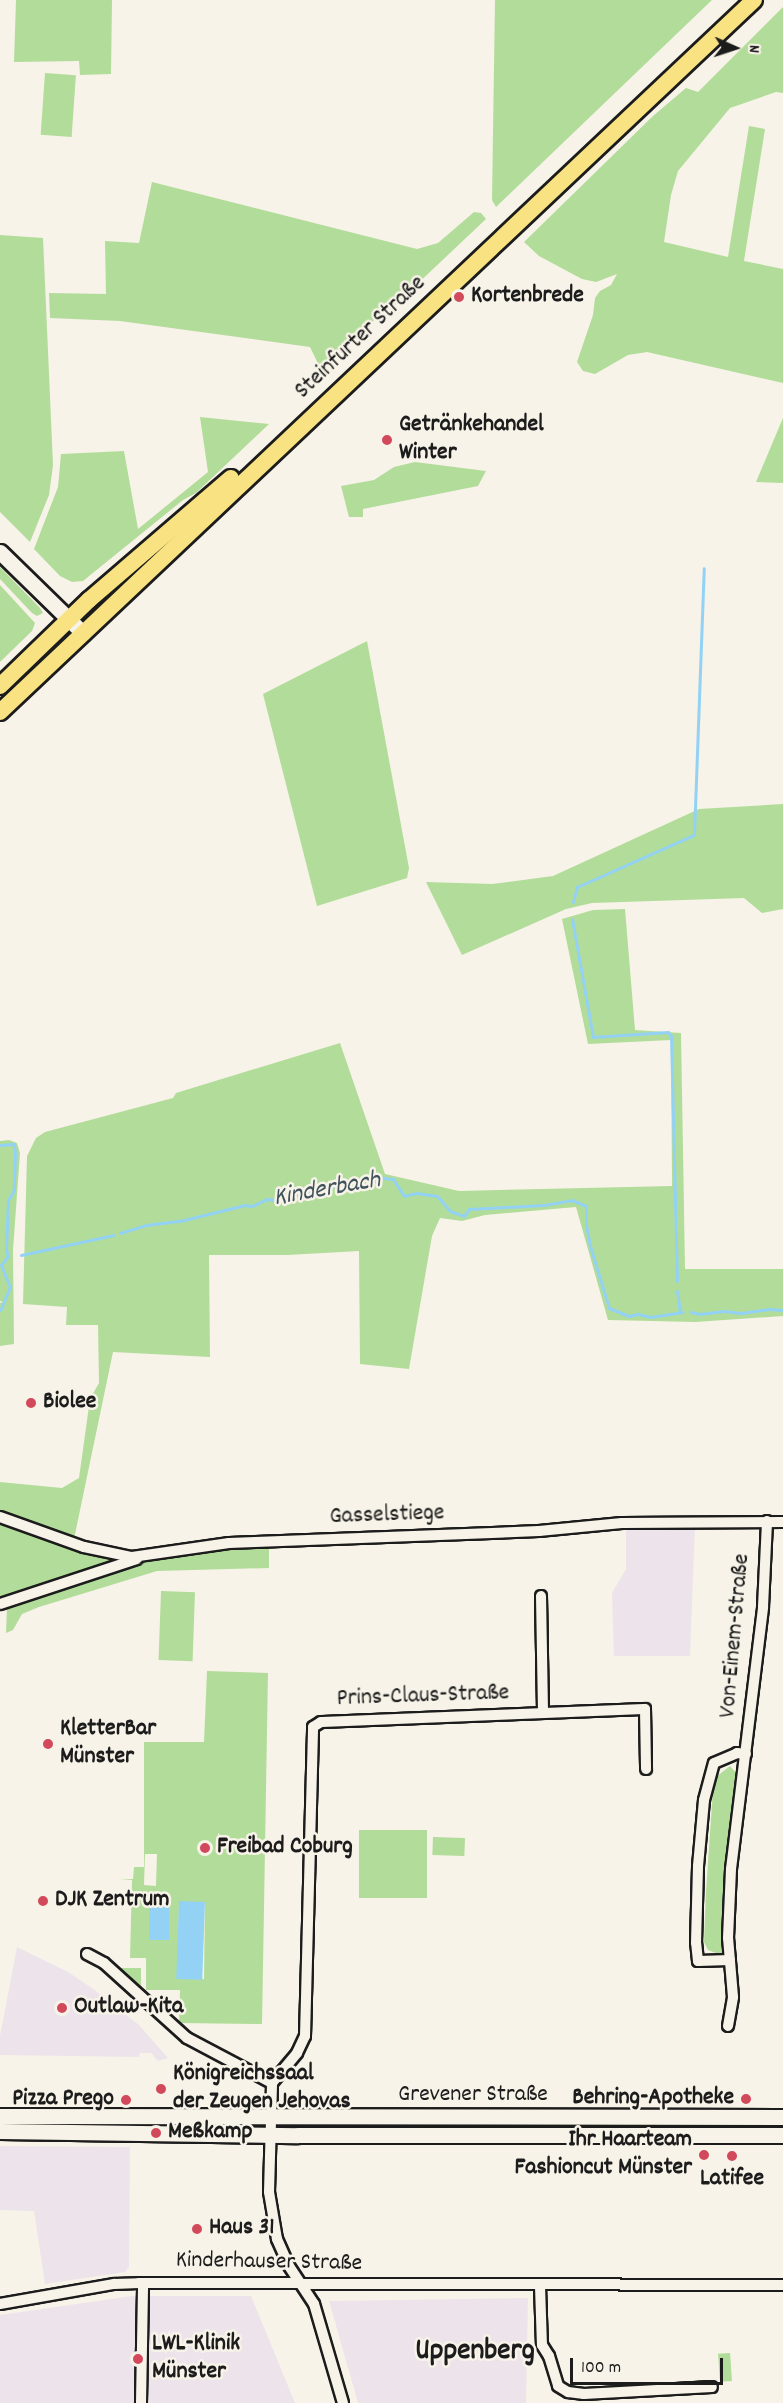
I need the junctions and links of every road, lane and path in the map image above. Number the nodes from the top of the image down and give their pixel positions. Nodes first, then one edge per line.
1 (738, 0) edge
2 (754, 0) edge
3 (0, 552) edge
4 (69, 619) junction
5 (83, 633) junction
6 (0, 686) edge
7 (0, 712) edge
8 (0, 1517) edge
9 (767, 1521) junction
10 (783, 1522) edge
11 (143, 1557) junction
12 (540, 1596) dead end
13 (0, 1604) edge
14 (543, 1713) junction
15 (746, 1754) junction
16 (646, 1769) dead end
17 (87, 1954) dead end
18 (730, 1960) junction
19 (728, 2026) dead end
20 (272, 2083) junction
21 (0, 2116) edge
22 (783, 2117) edge
23 (270, 2118) junction
24 (0, 2132) edge
25 (270, 2134) junction
26 (783, 2134) edge
27 (143, 2283) junction
28 (301, 2283) junction
29 (783, 2285) edge
30 (540, 2286) junction
31 (0, 2304) edge
32 (712, 2387) dead end
33 (141, 2403) edge
34 (344, 2403) edge

1 - 4 main road, Steinfurter Straße
2 - 5 main road, Steinfurter Straße
3 - 4 main road
4 - 5 main road
4 - 6 main road, Steinfurter Straße
5 - 7 main road, Steinfurter Straße
8 - 11 street, Gasselstiege
9 - 10 street, Gasselstiege
9 - 11 street, Gasselstiege
9 - 15 street, Von-Einem-Straße
11 - 13 street
12 - 14 street, Prins-Claus-Straße
14 - 16 street, Prins-Claus-Straße
14 - 20 street, Prins-Claus-Straße
15 - 18 street, Von-Einem-Straße
15 - 18 street, Von-Einem-Straße
17 - 20 street
18 - 19 street, Von-Einem-Straße
20 - 23 street
21 - 23 main road, Grevener Straße
22 - 23 main road, Grevener Straße
23 - 25 street
24 - 25 main road, Grevener Straße
25 - 26 main road, Grevener Straße
25 - 28 street
27 - 28 street, Kinderhauser Straße
27 - 31 street, Kinderhauser Straße
27 - 33 street
28 - 30 street, Kinderhauser Straße
28 - 34 street
29 - 30 street, Kinderhauser Straße
30 - 32 street

